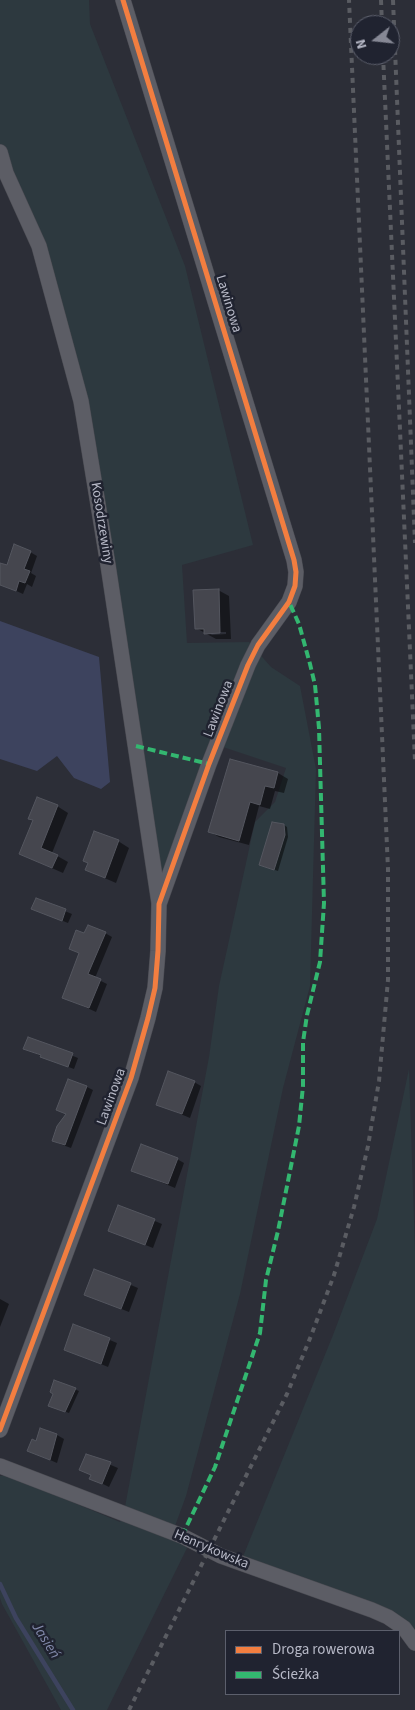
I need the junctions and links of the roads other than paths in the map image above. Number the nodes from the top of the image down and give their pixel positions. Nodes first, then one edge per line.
1 (123, 0) edge
2 (0, 152) edge
3 (159, 904) junction
4 (0, 1430) edge
5 (0, 1466) edge
6 (415, 1642) edge

1 - 3 street, Lawinowa
2 - 3 street, Kosodrzewiny
3 - 4 street, Lawinowa
5 - 6 street, Henrykowska

